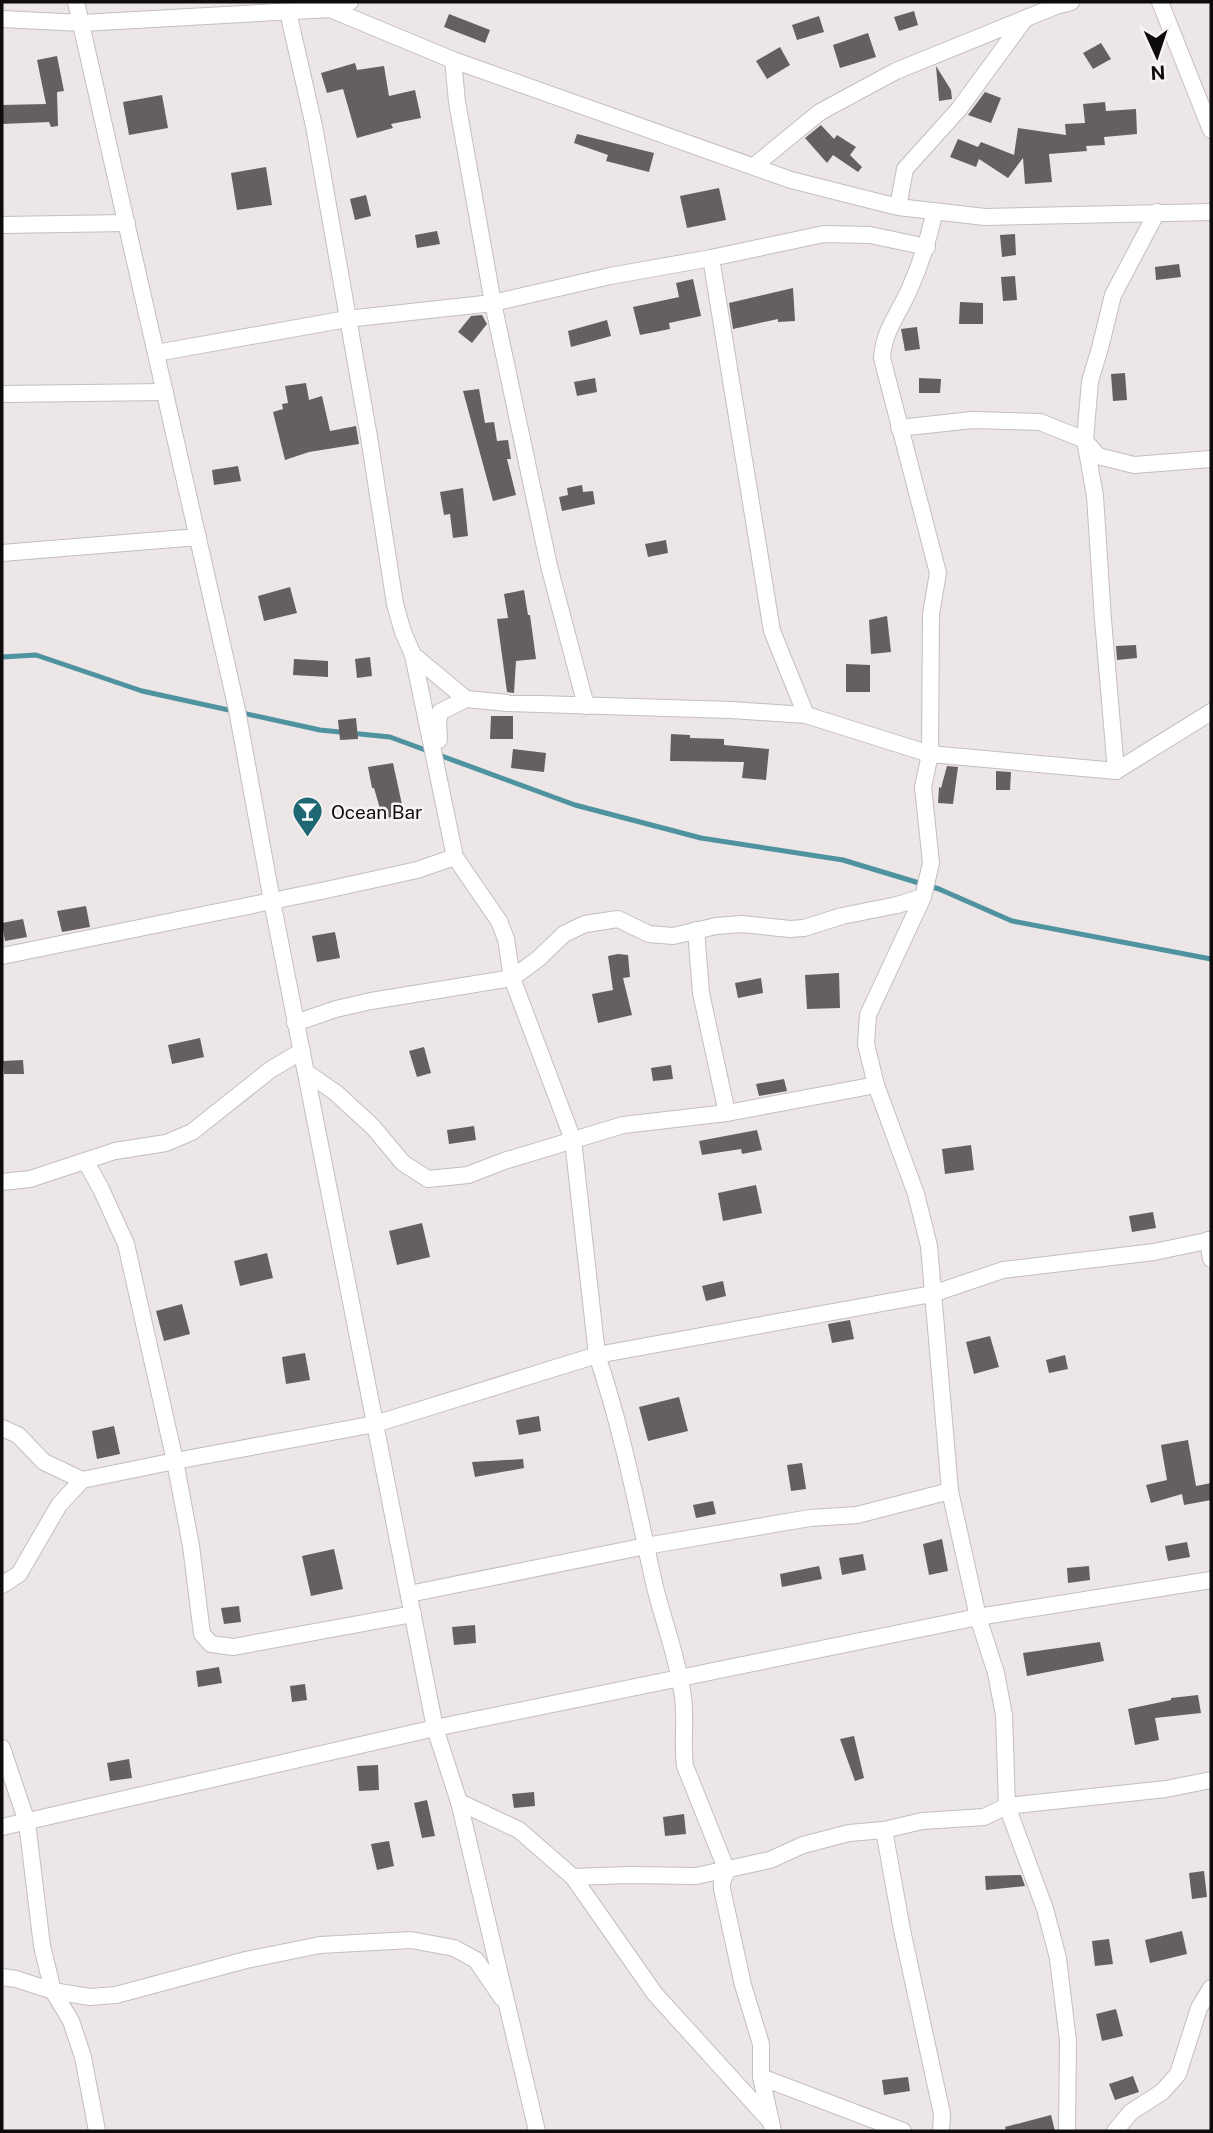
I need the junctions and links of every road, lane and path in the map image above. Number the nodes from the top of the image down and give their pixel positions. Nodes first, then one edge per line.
1 (76, 2) edge
2 (350, 2) edge
3 (1071, 2) edge
4 (1160, 2) edge
5 (330, 6) edge
6 (288, 12) junction
7 (2, 19) edge
8 (1025, 19) junction
9 (82, 23) junction
10 (453, 60) junction
11 (1211, 130) edge
12 (754, 166) junction
13 (898, 206) junction
14 (935, 211) junction
15 (1157, 212) junction
16 (1211, 212) edge
17 (127, 223) junction
18 (2, 225) edge
19 (927, 247) junction
20 (711, 258) junction
21 (493, 303) junction
22 (348, 319) junction
23 (156, 353) junction
24 (165, 392) junction
25 (2, 394) edge
26 (899, 428) junction
27 (1085, 440) junction
28 (1211, 459) edge
29 (198, 537) junction
30 (2, 553) edge
31 (413, 656) junction
32 (466, 699) junction
33 (586, 706) junction
34 (1211, 712) edge
35 (806, 715) junction
36 (431, 746) junction
37 (930, 754) junction
38 (1116, 771) junction
39 (455, 857) junction
40 (923, 897) junction
41 (272, 901) junction
42 (696, 930) junction
43 (2, 956) edge
44 (512, 978) junction
45 (295, 1023) junction
46 (302, 1051) junction
47 (306, 1072) junction
48 (876, 1085) junction
49 (727, 1113) junction
50 (573, 1140) junction
51 (86, 1162) junction
52 (2, 1182) edge
53 (1210, 1240) edge
54 (1211, 1259) edge
55 (932, 1294) junction
56 (597, 1355) junction
57 (375, 1424) junction
58 (2, 1428) edge
59 (175, 1461) junction
60 (82, 1480) junction
61 (950, 1491) junction
62 (646, 1546) junction
63 (1211, 1580) edge
64 (2, 1585) edge
65 (409, 1594) junction
66 (413, 1614) junction
67 (978, 1618) junction
68 (680, 1679) junction
69 (435, 1728) junction
70 (2, 1748) edge
71 (1211, 1780) edge
72 (459, 1802) junction
73 (1007, 1806) junction
74 (27, 1822) junction
75 (2, 1827) edge
76 (884, 1830) junction
77 (727, 1871) junction
78 (573, 1877) junction
79 (2, 1977) edge
80 (1211, 1988) edge
81 (53, 1991) junction
82 (508, 2006) junction
83 (761, 2077) junction
84 (773, 2127) edge
85 (97, 2131) edge
86 (537, 2131) edge
87 (903, 2131) edge
88 (941, 2131) edge
89 (1067, 2131) edge
90 (1115, 2131) edge

1 - 9 street
2 - 5 street
3 - 8 street
4 - 11 street
5 - 6 street
5 - 10 street
6 - 9 street
6 - 22 street
7 - 9 street
8 - 12 street
8 - 13 street
9 - 17 street
10 - 12 street
10 - 21 street
12 - 13 street
13 - 14 street
14 - 15 street
14 - 19 street
15 - 16 street
15 - 27 street
17 - 18 street
17 - 23 street
19 - 20 street
19 - 26 street
20 - 21 street
20 - 35 street
21 - 22 street
21 - 33 street
22 - 23 street
22 - 31 street
23 - 24 street
24 - 25 street
24 - 29 street
26 - 27 street
26 - 37 street
27 - 28 street
27 - 38 street
29 - 30 street
29 - 41 street
31 - 32 street
31 - 36 street
32 - 33 street
32 - 36 street
33 - 35 street
34 - 38 street
35 - 37 street
36 - 39 street
37 - 38 street
37 - 40 street
39 - 41 street
39 - 44 street
40 - 42 street
40 - 48 street
41 - 43 street
41 - 45 street
42 - 44 street
42 - 49 street
44 - 45 street
44 - 50 street
45 - 46 street
46 - 47 street
46 - 51 street
47 - 50 street
47 - 57 street
48 - 49 street
48 - 55 street
49 - 50 street
50 - 56 street
51 - 52 street
51 - 59 street
53 - 54 street
53 - 55 street
55 - 56 street
55 - 61 street
56 - 57 street
56 - 62 street
57 - 59 street
57 - 65 street
58 - 60 street
59 - 60 street
59 - 66 street
60 - 64 street
61 - 62 street
61 - 67 street
62 - 65 street
62 - 68 street
63 - 67 street
65 - 66 street
66 - 69 street
67 - 68 street
67 - 73 street
68 - 69 street
68 - 77 street
69 - 72 street
69 - 74 street
70 - 74 street
71 - 73 street
72 - 78 street
72 - 82 street
73 - 76 street
73 - 89 street
74 - 75 street
74 - 81 street
76 - 77 street
76 - 88 street
77 - 78 street
77 - 83 street
78 - 84 street
79 - 81 street
80 - 90 street
81 - 82 street
81 - 85 street
82 - 86 street
83 - 84 street
83 - 87 street

